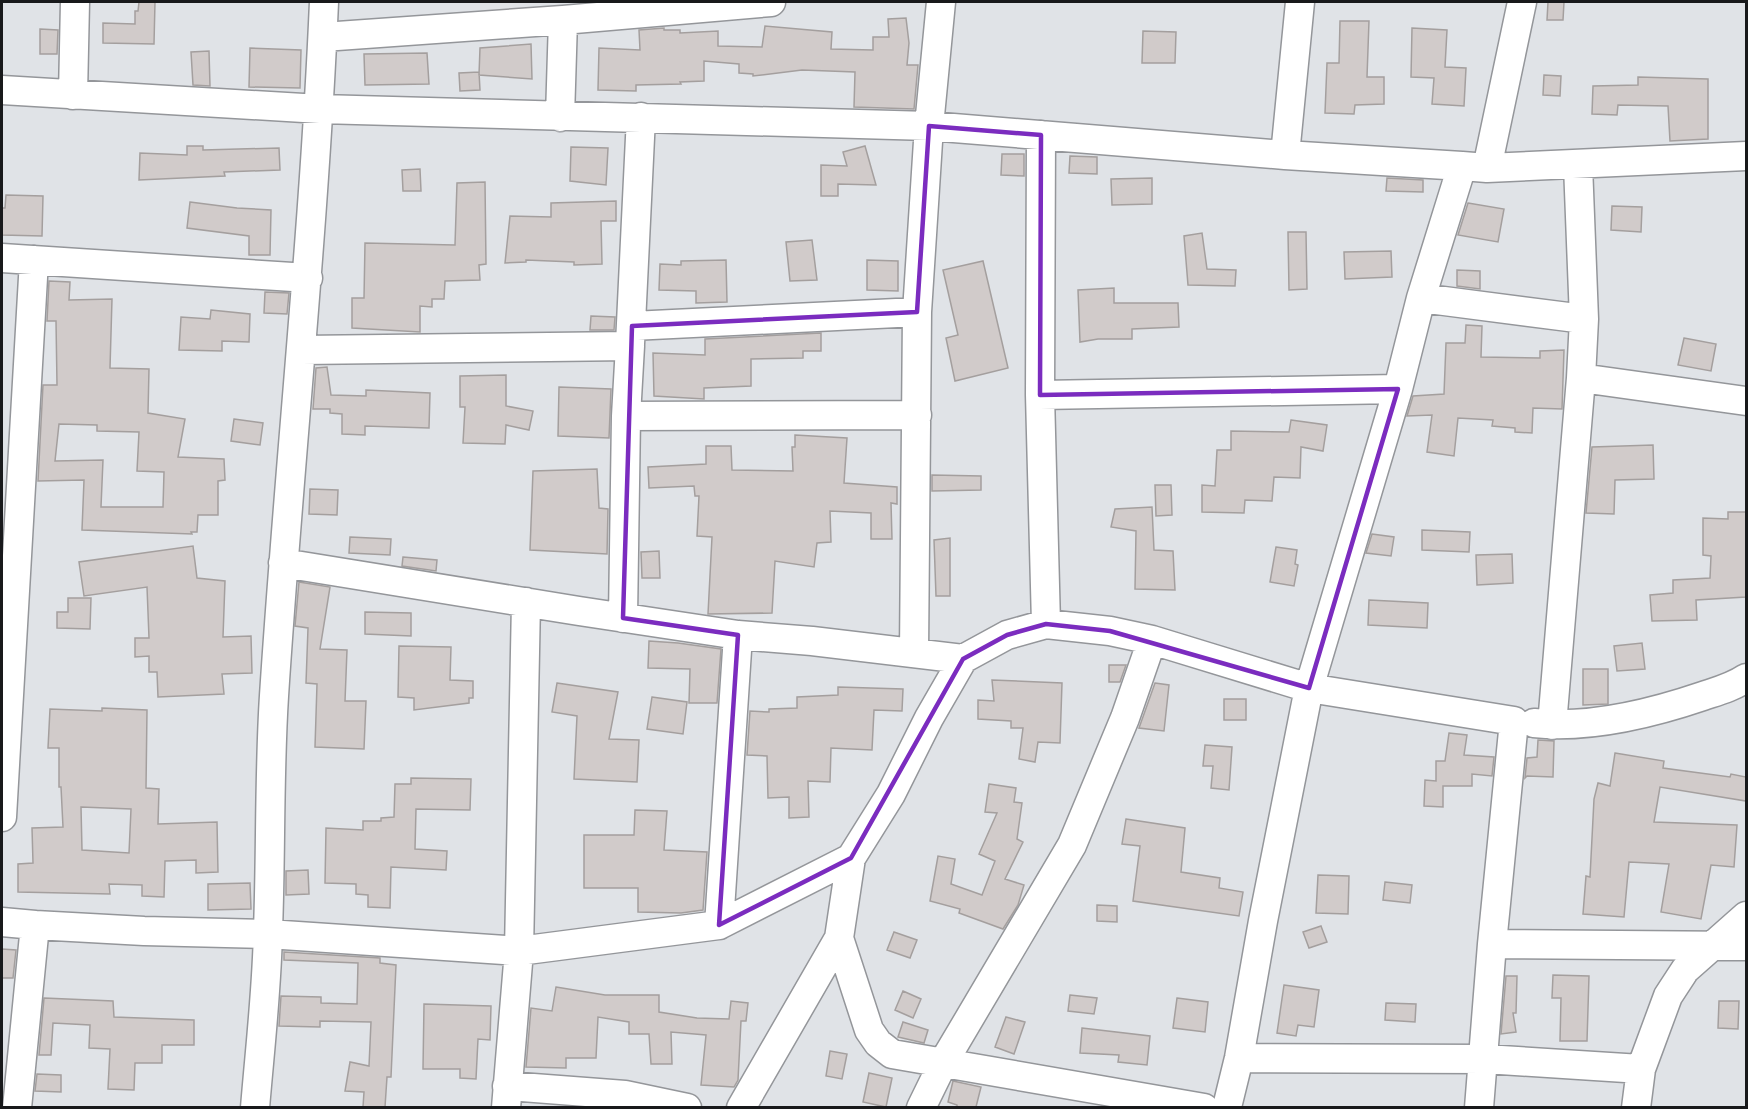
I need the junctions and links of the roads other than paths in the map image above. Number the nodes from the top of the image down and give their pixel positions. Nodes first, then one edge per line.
1 (75, 2) edge
2 (324, 2) edge
3 (771, 2) edge
4 (941, 2) edge
5 (1300, 2) edge
6 (1522, 2) edge
7 (563, 20) junction
8 (323, 37) junction
9 (2, 90) edge
10 (73, 95) junction
11 (320, 109) junction
12 (560, 117) junction
13 (641, 117) junction
14 (929, 126) junction
15 (1041, 135) junction
16 (1285, 155) junction
17 (1746, 156) edge
18 (1578, 165) junction
19 (1474, 167) junction
20 (2, 258) edge
21 (34, 260) junction
22 (308, 278) junction
23 (1421, 298) junction
24 (917, 312) junction
25 (1584, 319) junction
26 (631, 336) junction
27 (302, 350) junction
28 (1581, 378) junction
29 (1398, 389) junction
30 (1040, 395) junction
31 (1746, 401) edge
32 (917, 415) junction
33 (626, 417) junction
34 (283, 563) junction
35 (526, 602) junction
36 (623, 618) junction
37 (1046, 624) junction
38 (738, 635) junction
39 (1152, 640) junction
40 (914, 653) junction
41 (963, 658) junction
42 (1746, 678) edge
43 (1309, 688) junction
44 (1514, 722) junction
45 (1552, 725) junction
46 (2, 817) edge
47 (851, 858) junction
48 (1746, 916) edge
49 (2, 922) edge
50 (35, 925) junction
51 (719, 925) junction
52 (268, 934) junction
53 (839, 938) junction
54 (1492, 944) junction
55 (1714, 945) junction
56 (1746, 946) edge
57 (519, 951) junction
58 (1239, 1058) junction
59 (1485, 1059) junction
60 (943, 1063) junction
61 (1641, 1069) junction
62 (507, 1097) edge
63 (17, 1107) edge
64 (255, 1107) edge
65 (687, 1107) edge
66 (741, 1107) edge
67 (921, 1107) edge
68 (1204, 1107) edge
69 (1225, 1107) edge
70 (1479, 1107) edge
71 (1636, 1107) edge

1 - 10 street
2 - 8 street
3 - 7 street
4 - 14 street
5 - 16 street
6 - 19 street
7 - 8 street
7 - 12 street
8 - 11 street
9 - 10 street
10 - 11 street
11 - 12 street
11 - 22 street
12 - 13 street
13 - 14 street
13 - 26 street
14 - 15 street
14 - 24 street
15 - 16 street
15 - 30 street
16 - 19 street
17 - 18 street
18 - 19 street
18 - 25 street
19 - 23 street
20 - 21 street
21 - 22 street
21 - 46 street
22 - 27 street
23 - 25 street
23 - 29 street
24 - 26 street
24 - 32 street
25 - 28 street
26 - 27 street
26 - 33 street
27 - 34 street
28 - 31 street
28 - 45 street
29 - 30 street
29 - 43 street
30 - 37 street
32 - 33 street
32 - 40 street
33 - 36 street
34 - 35 street
34 - 52 street
35 - 36 street
35 - 57 street
36 - 38 street
37 - 39 street
37 - 41 street
38 - 40 street
38 - 51 street
39 - 43 street
39 - 60 street
40 - 41 street
41 - 47 street
42 - 45 street
43 - 44 street
43 - 58 street
44 - 45 street
44 - 54 street
47 - 51 street
47 - 53 street
48 - 55 street
49 - 50 street
50 - 52 street
50 - 63 street
51 - 57 street
52 - 57 street
52 - 64 street
53 - 60 street
53 - 66 street
54 - 55 street
54 - 59 street
55 - 56 street
55 - 61 street
57 - 62 street
58 - 59 street
58 - 69 street
59 - 61 street
59 - 70 street
60 - 67 street
60 - 68 street
61 - 71 street
62 - 65 street

